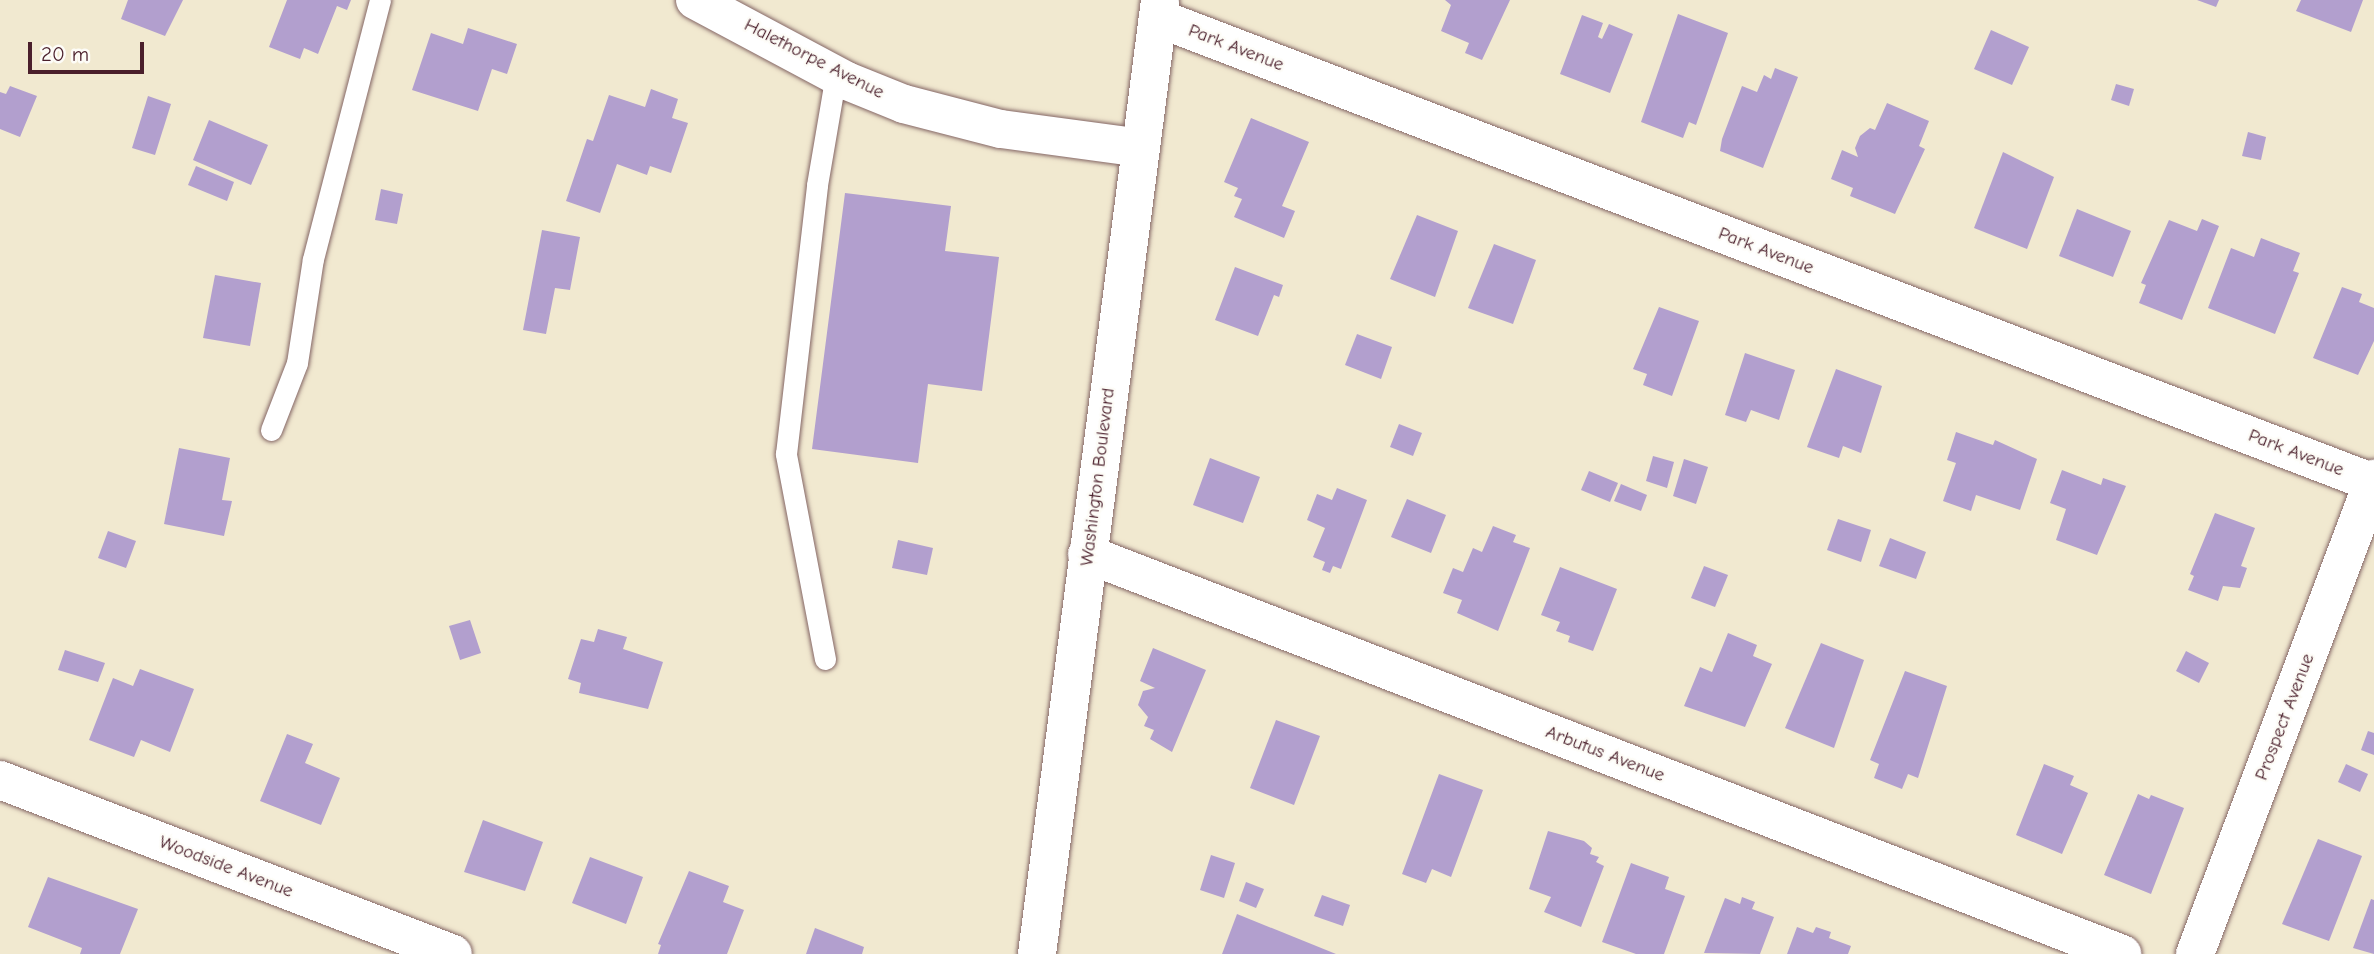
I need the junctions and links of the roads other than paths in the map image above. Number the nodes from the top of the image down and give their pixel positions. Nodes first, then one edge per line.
1 (380, 0) edge
2 (695, 0) edge
3 (1159, 9) edge
4 (836, 74) junction
5 (1141, 148) junction
6 (271, 430) dead end
7 (2374, 482) edge
8 (1087, 554) junction
9 (825, 659) dead end
10 (0, 780) edge
11 (453, 954) edge
12 (1037, 954) edge
13 (2122, 954) edge
14 (2195, 954) edge

1 - 6 lane
2 - 4 street, Halethorpe Avenue
3 - 5 street, Washington Boulevard
3 - 7 street, Park Avenue
4 - 5 street, Halethorpe Avenue
4 - 9 lane
5 - 8 street, Washington Boulevard
7 - 14 street, Prospect Avenue
8 - 12 street, Washington Boulevard
8 - 13 street, Arbutus Avenue
10 - 11 street, Woodside Avenue

